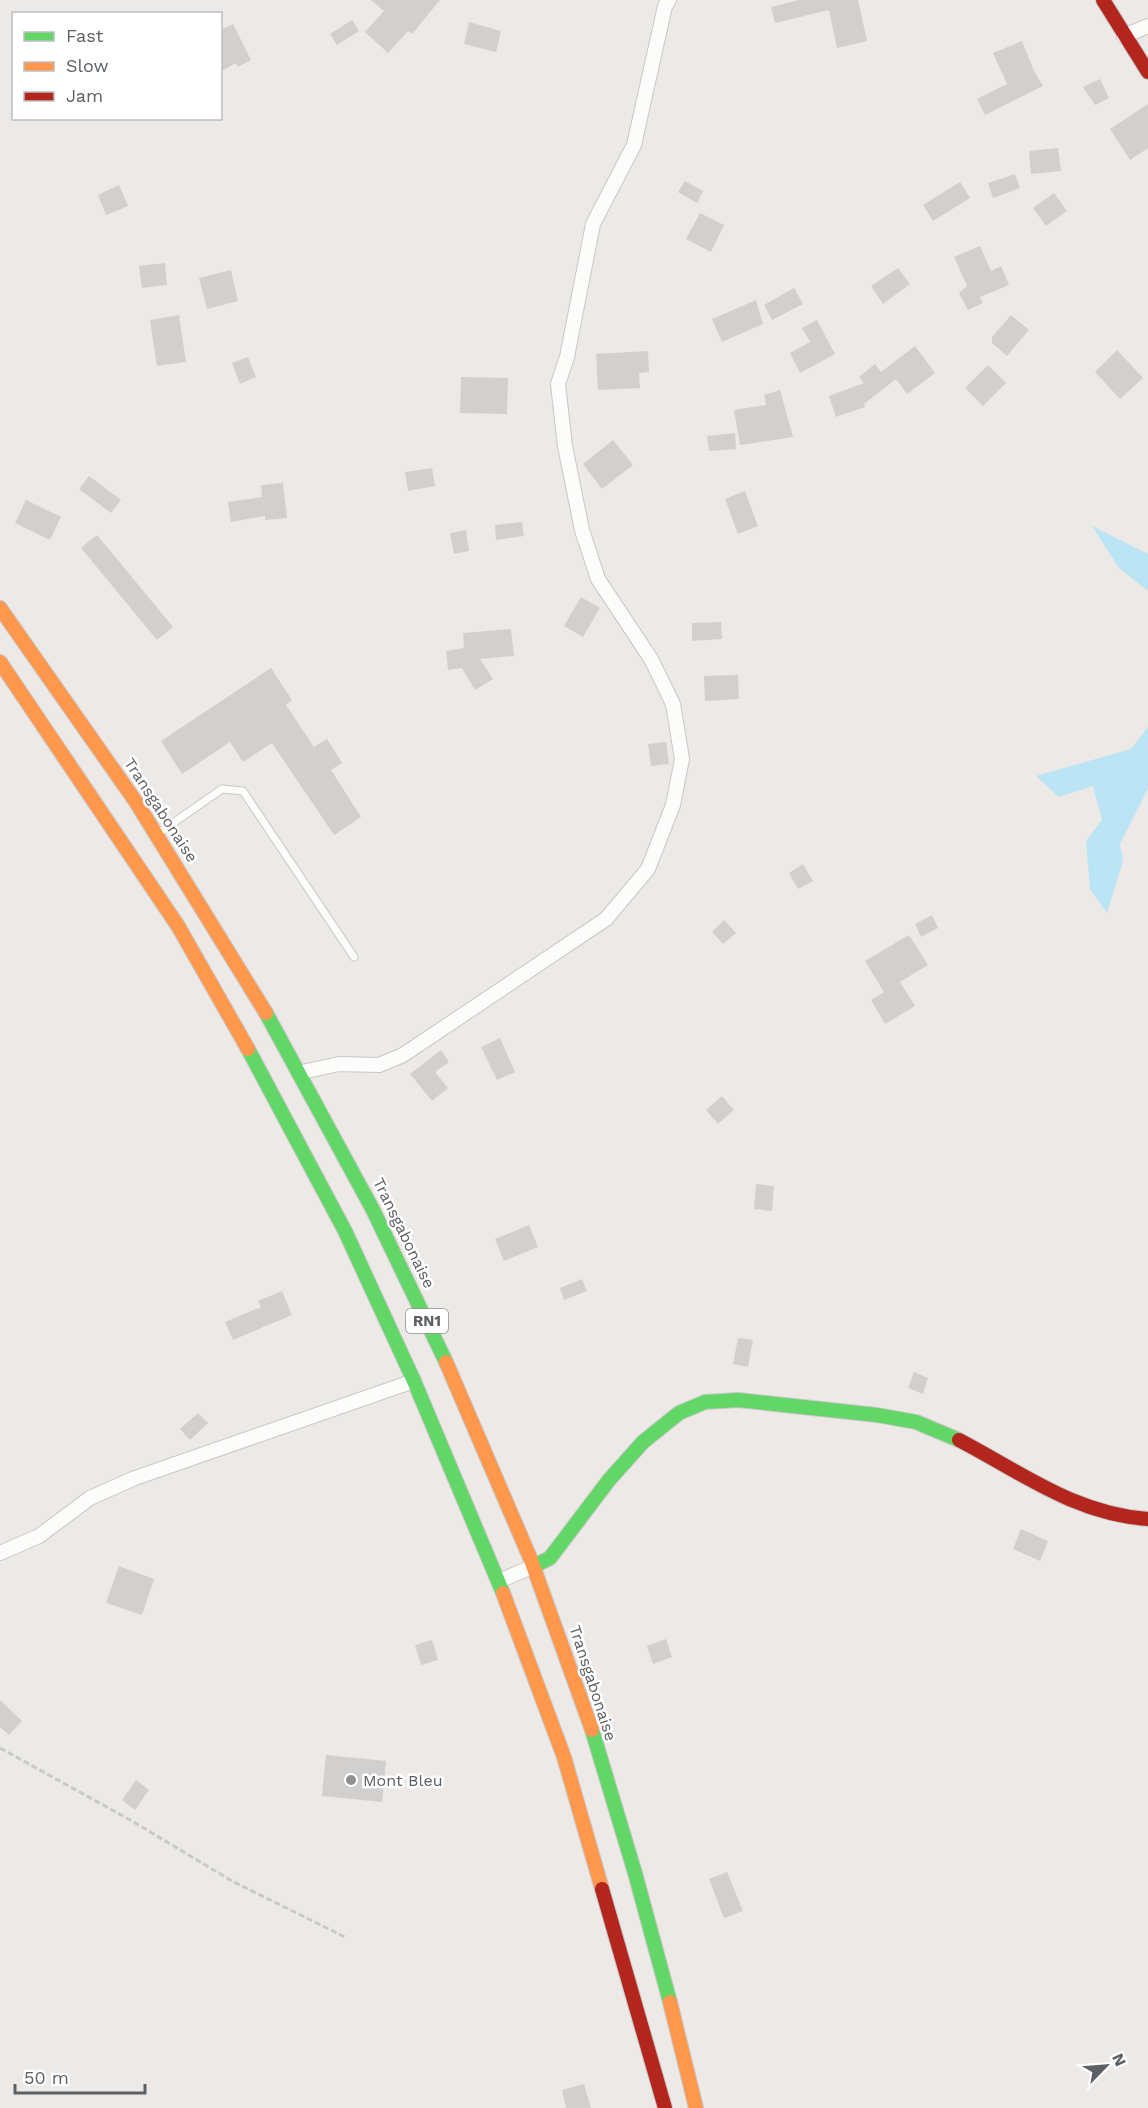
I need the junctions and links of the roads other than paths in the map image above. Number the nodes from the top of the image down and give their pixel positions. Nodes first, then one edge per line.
1 (669, 0) edge
2 (1103, 0) edge
3 (1148, 26) edge
4 (1124, 36) junction
5 (1148, 72) edge
6 (0, 608) edge
7 (0, 662) edge
8 (158, 833) junction
9 (354, 957) dead end
10 (302, 1072) junction
11 (414, 1381) junction
12 (1148, 1519) edge
13 (1148, 1527) edge
14 (0, 1553) edge
15 (534, 1566) junction
16 (499, 1581) junction
17 (665, 2108) edge
18 (696, 2108) edge

1 - 10 street
2 - 4 main road
3 - 4 street
4 - 5 main road
6 - 8 main road, Transgabonaise / RN1
7 - 11 main road, RN1
8 - 9 lane
8 - 10 main road, Transgabonaise / RN1
10 - 15 main road, Transgabonaise / RN1
11 - 14 street
11 - 16 main road, RN1
12 - 13 street
12 - 15 main road
15 - 16 street
15 - 18 main road, Transgabonaise / RN1
16 - 17 main road, RN1

